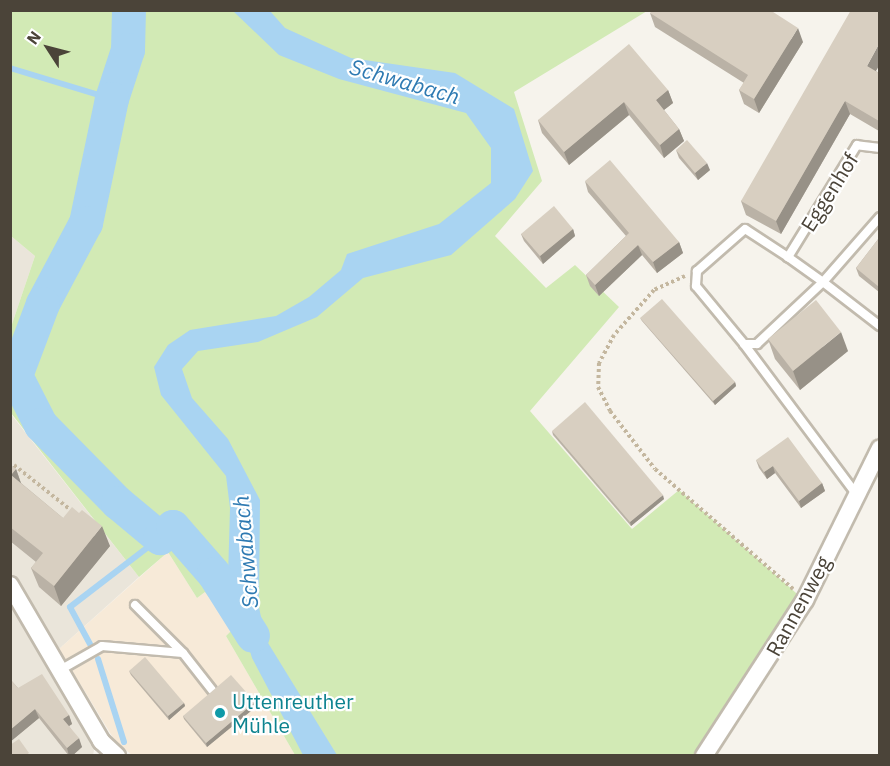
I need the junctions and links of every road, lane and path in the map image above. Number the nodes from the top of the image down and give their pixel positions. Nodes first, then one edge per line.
1 (879, 148) edge
2 (879, 217) edge
3 (788, 257) junction
4 (697, 271) junction
5 (823, 282) junction
6 (879, 326) edge
7 (744, 344) junction
8 (879, 448) edge
9 (14, 465) edge
10 (27, 475) junction
11 (22, 480) dead end
12 (857, 495) junction
13 (78, 516) edge
14 (10, 585) edge
15 (805, 600) junction
16 (135, 605) dead end
17 (17, 608) edge
18 (183, 653) junction
19 (60, 670) junction
20 (212, 690) edge
21 (117, 756) edge
22 (704, 756) edge

1 - 3 lane, Eggenhof
2 - 5 lane
3 - 4 lane
3 - 5 lane
4 - 7 lane
4 - 15 path
5 - 6 lane
5 - 7 lane
7 - 12 lane
8 - 12 street, Rannenweg
9 - 10 path
10 - 11 path
10 - 13 path
12 - 15 street, Rannenweg
14 - 17 street
15 - 22 street, Rannenweg
16 - 18 lane
17 - 19 street
18 - 19 lane
18 - 20 lane
19 - 21 street

